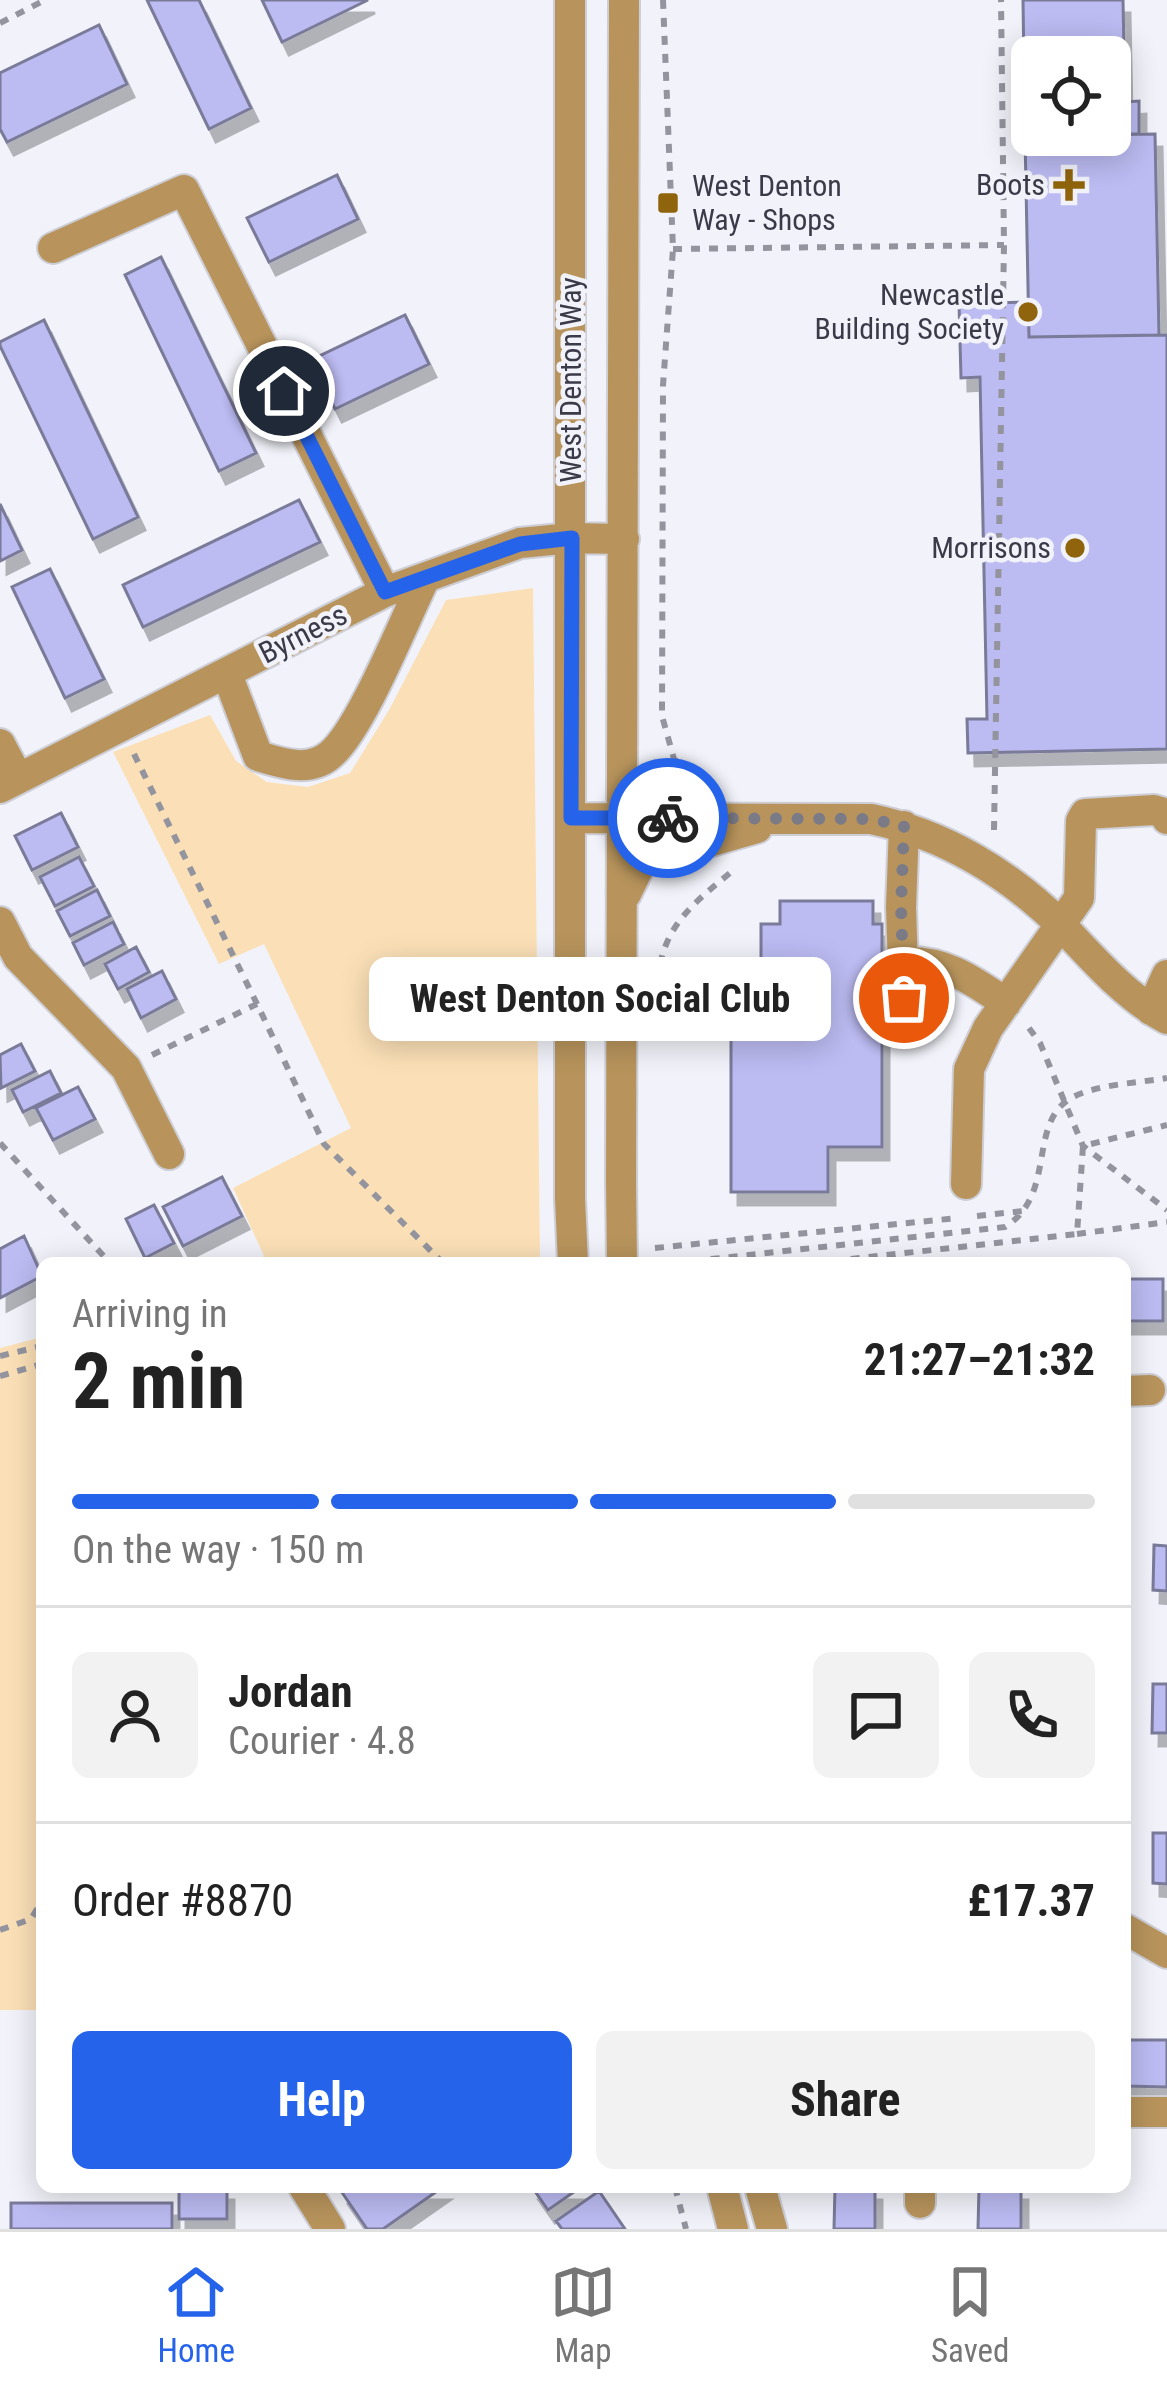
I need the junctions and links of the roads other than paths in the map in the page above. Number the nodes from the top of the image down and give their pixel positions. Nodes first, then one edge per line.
1 (570, 0) edge
2 (624, 0) edge
3 (53, 248) dead end
4 (572, 538) junction
5 (624, 539) junction
6 (425, 578) junction
7 (385, 592) junction
8 (227, 674) junction
9 (0, 743) edge
10 (9, 783) edge
11 (624, 817) junction
12 (571, 818) junction
13 (1167, 819) edge
14 (734, 826) junction
15 (904, 826) junction
16 (624, 899) junction
17 (0, 922) edge
18 (1060, 925) junction
19 (902, 962) junction
20 (1167, 975) edge
21 (904, 998) dead end
22 (1006, 1003) junction
23 (1159, 1015) edge
24 (169, 1154) dead end
25 (966, 1184) dead end
26 (634, 1256) edge
27 (567, 1257) edge
28 (1131, 1932) edge
29 (1167, 1953) edge
30 (1131, 2112) edge
31 (1167, 2112) edge
32 (308, 2193) edge
33 (724, 2193) edge
34 (762, 2193) edge
35 (330, 2229) edge
36 (733, 2229) edge
37 (772, 2229) edge

1 - 4 street, West Denton Way
2 - 5 street, West Denton Way
3 - 7 street
4 - 5 street, Byrness
4 - 6 street, Byrness
4 - 12 street, West Denton Way
5 - 11 street, West Denton Way
6 - 7 street, Byrness
6 - 8 street
7 - 8 street, Byrness
8 - 10 street, Byrness
9 - 10 street
11 - 12 street
11 - 14 street
11 - 16 street, West Denton Way
12 - 27 street, West Denton Way, bridge
13 - 18 street
14 - 15 street
14 - 16 street
15 - 18 street
15 - 19 street
16 - 26 street, West Denton Way, bridge
17 - 24 street
18 - 22 street
18 - 23 street
19 - 21 street
19 - 22 street
20 - 23 street
22 - 25 street
28 - 29 street
30 - 31 street
32 - 35 street
33 - 36 street
34 - 37 street

